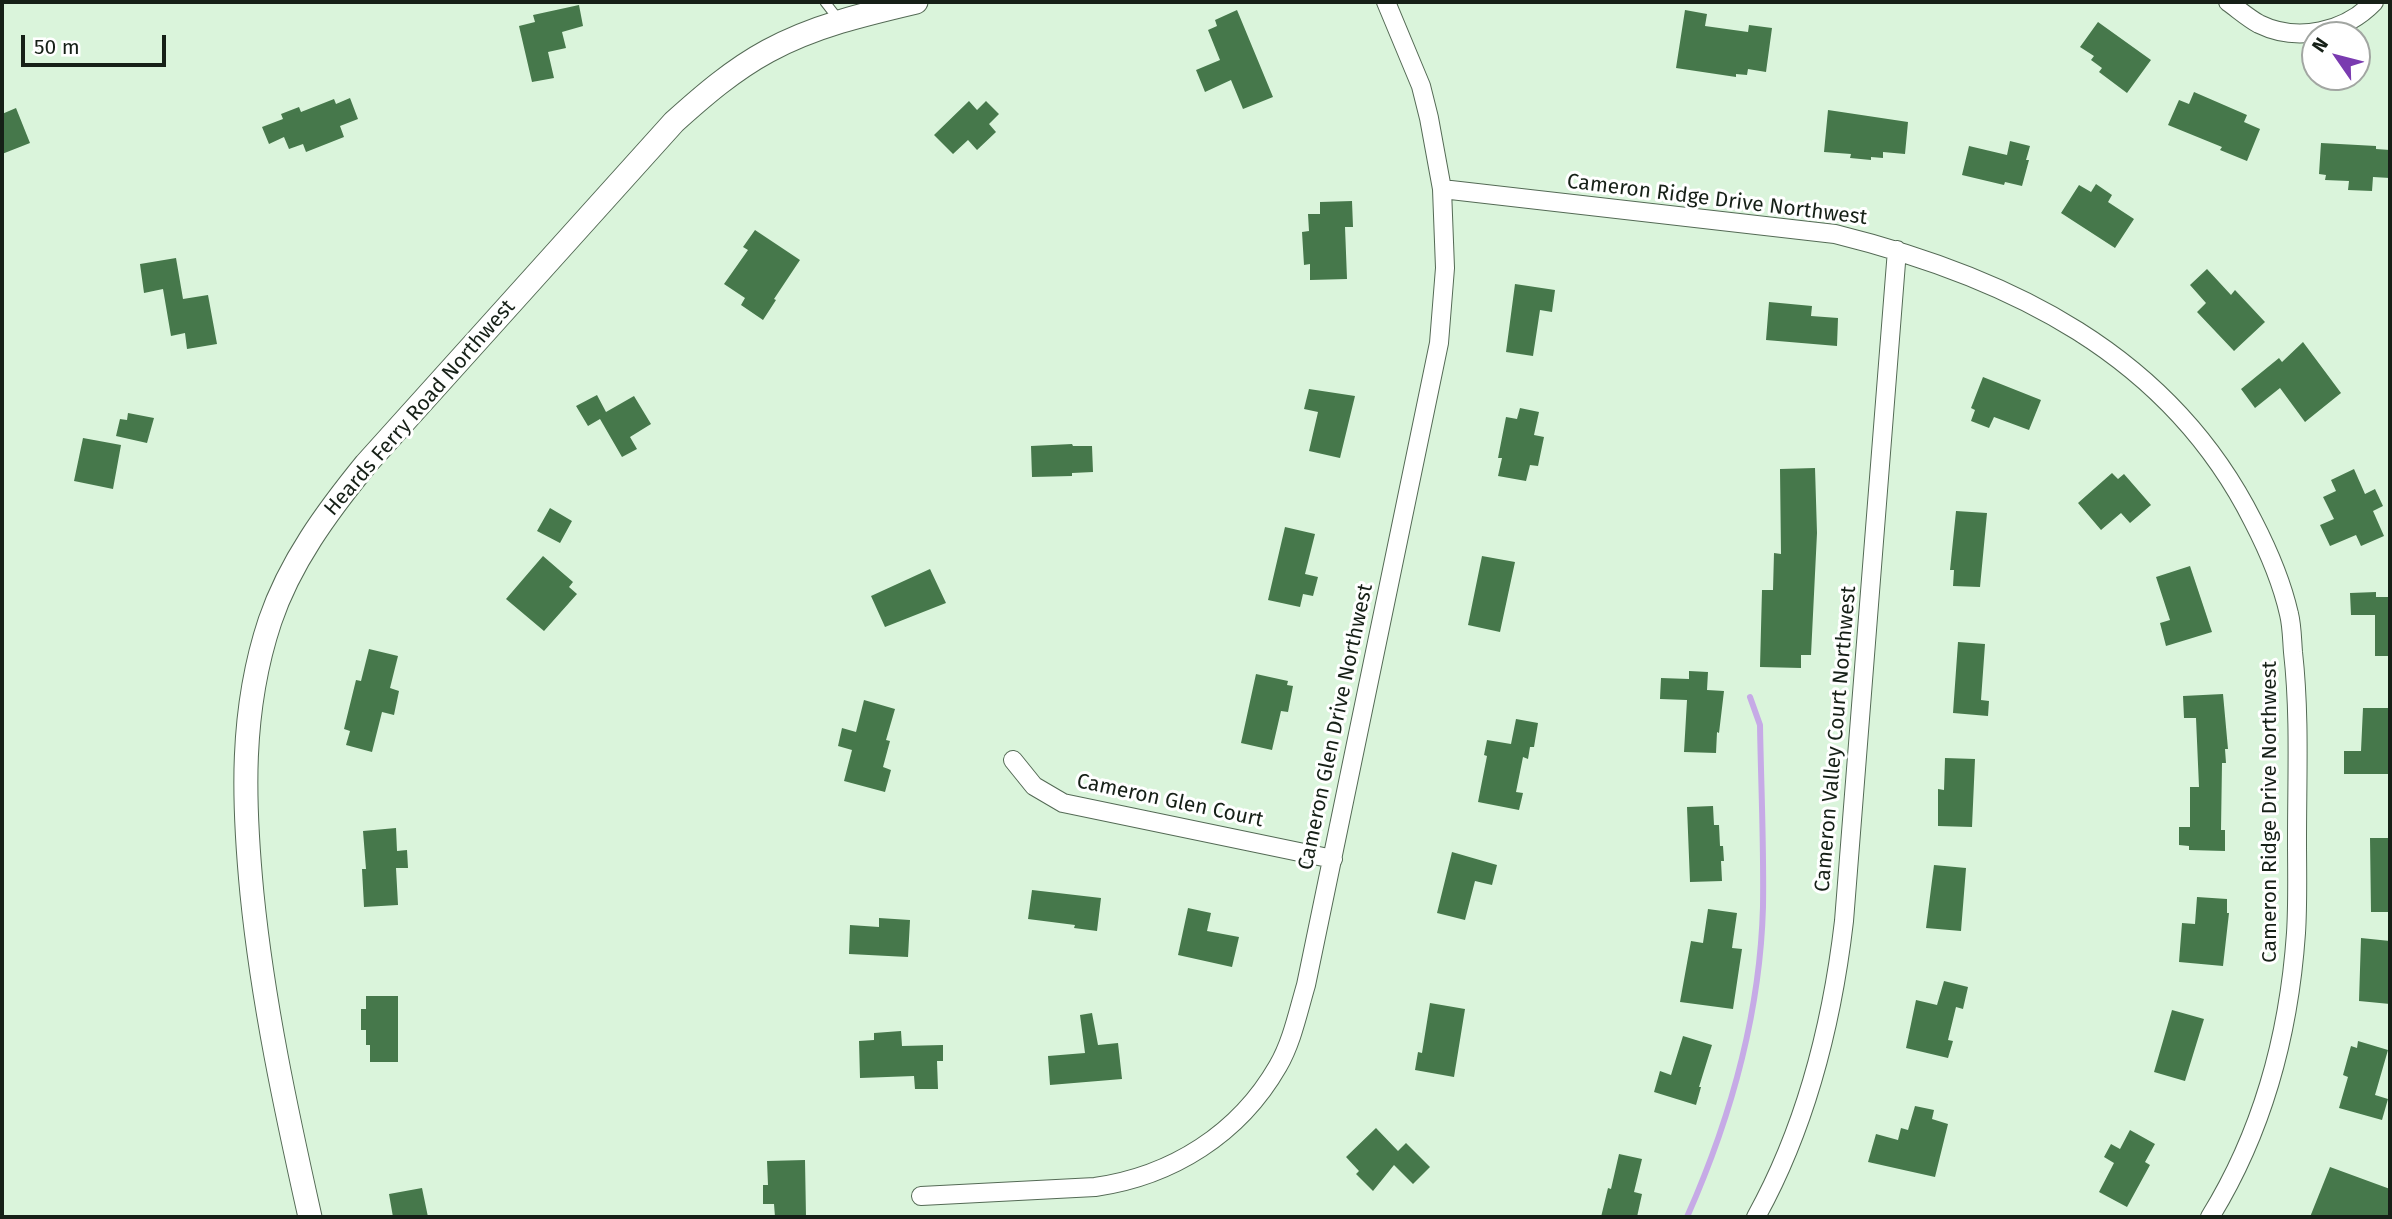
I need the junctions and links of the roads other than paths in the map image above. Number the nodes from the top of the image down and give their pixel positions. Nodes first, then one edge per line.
1 (825, 2) edge
2 (916, 2) edge
3 (1386, 2) edge
4 (2228, 2) edge
5 (2374, 2) edge
6 (840, 22) junction
7 (1442, 189) junction
8 (1897, 250) junction
9 (1013, 760) dead end
10 (1332, 859) junction
11 (921, 1196) dead end
12 (310, 1217) edge
13 (1756, 1217) edge
14 (2210, 1217) edge

1 - 6 lane
2 - 6 street, Heards Ferry Road Northwest
3 - 7 street, Cameron Glen Drive Northwest
4 - 5 street
6 - 12 street, Heards Ferry Road Northwest
7 - 8 street, Cameron Ridge Drive Northwest
7 - 10 street, Cameron Glen Drive Northwest
8 - 13 street, Cameron Valley Court Northwest
8 - 14 street, Cameron Ridge Drive Northwest
9 - 10 street, Cameron Glen Court
10 - 11 street, Cameron Glen Drive Northwest

